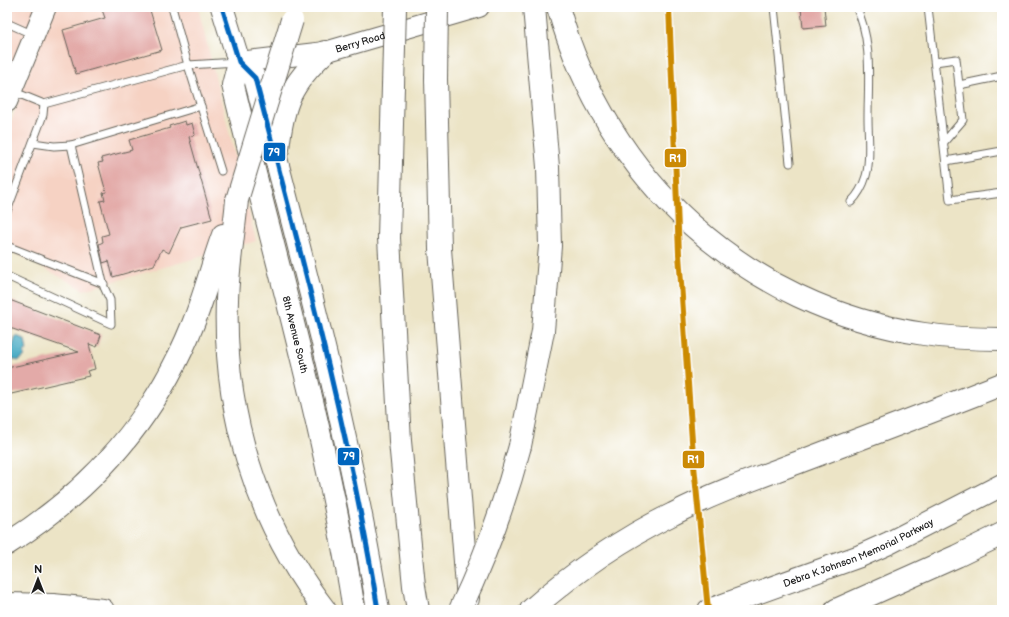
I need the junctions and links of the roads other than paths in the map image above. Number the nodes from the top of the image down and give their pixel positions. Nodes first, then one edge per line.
1 (46, 7) edge
2 (172, 7) edge
3 (222, 7) edge
4 (395, 7) edge
5 (437, 7) edge
6 (479, 7) edge
7 (534, 7) edge
8 (558, 7) edge
9 (774, 7) edge
10 (856, 7) edge
11 (928, 7) edge
12 (294, 13) edge
13 (7, 23) edge
14 (34, 35) junction
15 (325, 52) junction
16 (239, 62) junction
17 (935, 62) junction
18 (188, 65) junction
19 (1002, 76) edge
20 (959, 85) junction
21 (9, 97) edge
22 (44, 104) junction
23 (201, 106) junction
24 (944, 142) junction
25 (33, 143) junction
26 (71, 145) junction
27 (1002, 151) edge
28 (276, 160) junction
29 (946, 161) junction
30 (790, 162) dead end
31 (221, 172) dead end
32 (1002, 193) edge
33 (237, 200) junction
34 (850, 202) dead end
35 (7, 210) edge
36 (7, 246) edge
37 (7, 276) edge
38 (104, 284) junction
39 (1002, 339) edge
40 (1002, 384) edge
41 (1002, 485) edge
42 (1002, 534) edge
43 (7, 544) edge
44 (7, 604) edge
45 (321, 605) edge
46 (103, 610) edge
47 (354, 610) edge
48 (378, 610) edge
49 (418, 610) edge
50 (460, 610) edge
51 (469, 610) edge
52 (531, 610) edge
53 (709, 610) edge
54 (836, 610) edge

1 - 14 street
2 - 18 lane
3 - 16 main road
4 - 49 main road, bridge
5 - 51 main road, bridge
6 - 15 street, Berry Road
7 - 50 main road, bridge
8 - 39 main road
9 - 30 lane
10 - 34 lane
11 - 17 lane
12 - 33 main road, bridge
13 - 14 lane
14 - 21 street
15 - 16 street, Berry Road
15 - 28 main road
16 - 18 lane
16 - 28 main road
16 - 47 main road, 8th Avenue South
17 - 20 lane
17 - 24 lane
18 - 22 lane
18 - 23 lane
19 - 20 lane
20 - 24 lane
21 - 22 lane
22 - 25 lane
23 - 26 lane
23 - 31 lane
24 - 29 lane
25 - 26 lane
25 - 35 lane
26 - 38 lane
27 - 29 lane
28 - 48 main road
29 - 32 lane
33 - 43 main road
33 - 45 main road
36 - 38 lane
37 - 38 lane
40 - 52 main road
41 - 53 main road, Debra K Johnson Memorial Parkway
42 - 54 main road
44 - 46 main road

